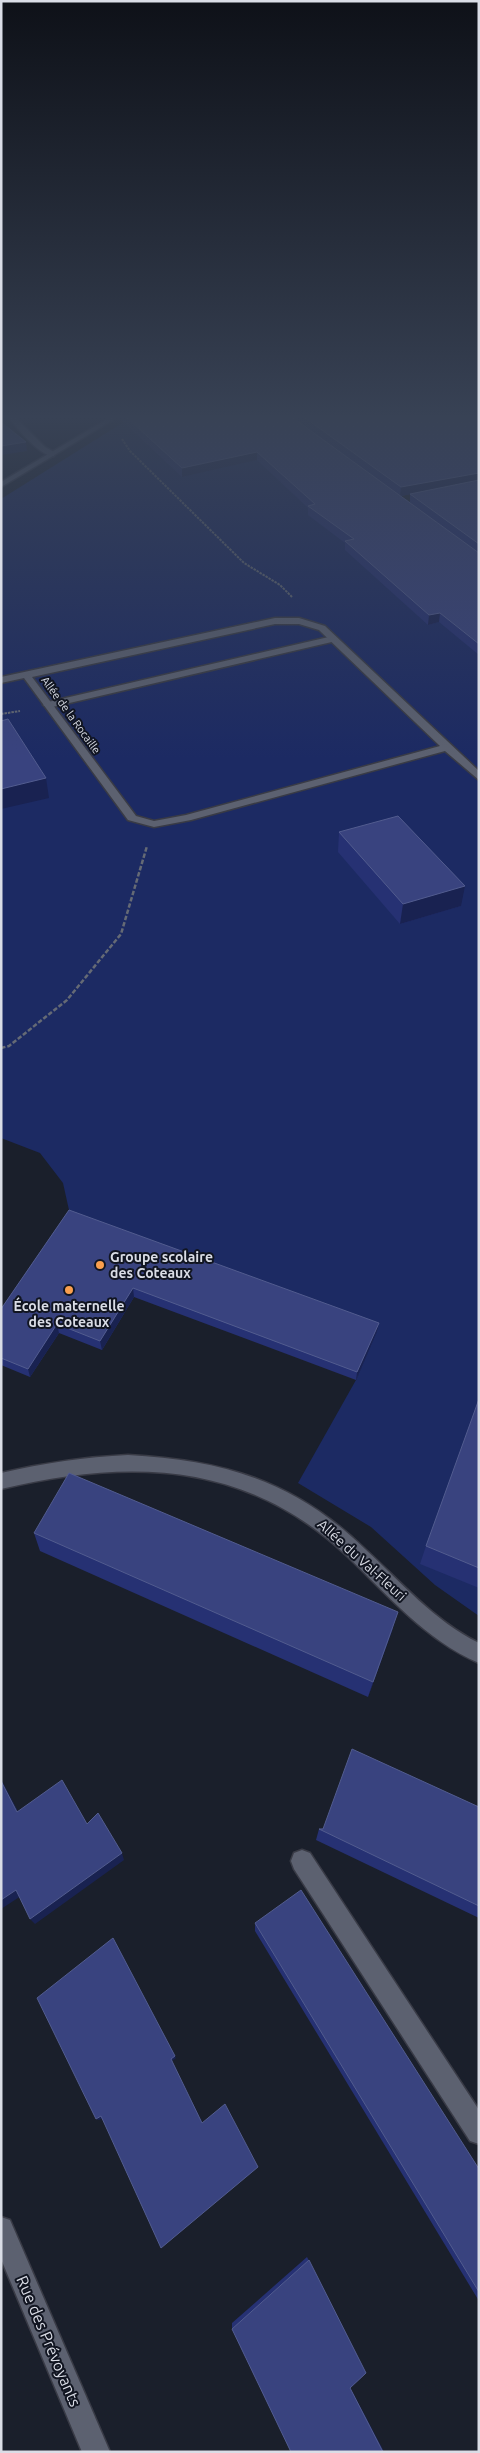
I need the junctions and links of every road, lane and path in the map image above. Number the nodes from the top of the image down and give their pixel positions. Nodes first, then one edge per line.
1 (210, 529) edge
2 (322, 628) junction
3 (333, 639) junction
4 (26, 675) junction
5 (1, 680) edge
6 (48, 705) junction
7 (447, 747) junction
8 (479, 777) edge
9 (154, 824) junction
10 (1, 1048) edge
11 (1, 1481) edge
12 (479, 1653) edge
13 (302, 1860) dead end
14 (479, 2132) edge
15 (1, 2230) edge
16 (96, 2452) edge

1 - 2 path
2 - 3 street, Allée de la Rocaille
2 - 4 street, Allée de la Rocaille
3 - 6 street
3 - 7 street, Allée de la Rocaille
4 - 5 street
4 - 6 street, Allée de la Rocaille
6 - 9 street, Allée de la Rocaille
7 - 8 street, Allée de la Rocaille
7 - 9 street, Allée de la Rocaille
9 - 10 path
11 - 12 street, Allée du Val-Fleuri
13 - 14 street
15 - 16 street, Rue des Prévoyants

